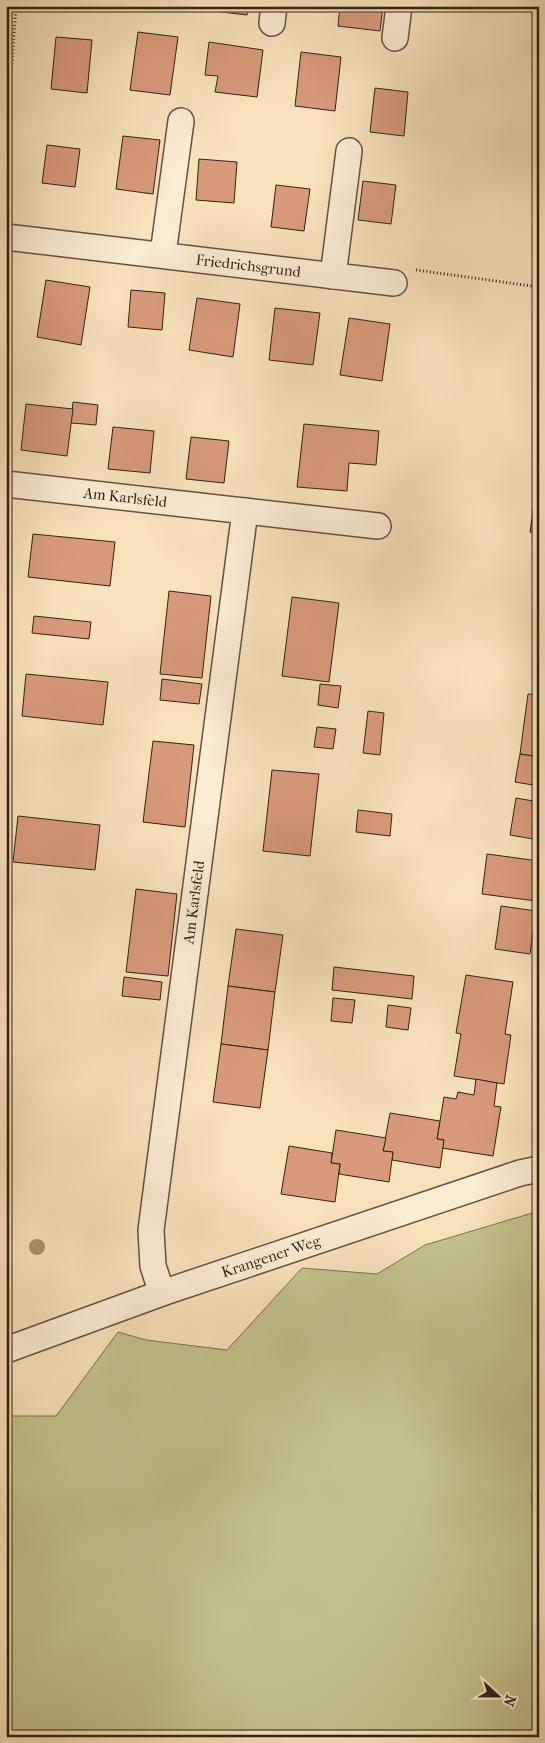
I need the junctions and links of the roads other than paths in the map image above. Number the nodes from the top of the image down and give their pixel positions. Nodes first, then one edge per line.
1 (399, 6) edge
2 (395, 38) dead end
3 (181, 121) dead end
4 (350, 152) dead end
5 (6, 237) edge
6 (163, 254) junction
7 (333, 276) junction
8 (394, 283) road end
9 (6, 484) edge
10 (246, 511) junction
11 (378, 526) dead end
12 (539, 1169) edge
13 (162, 1293) junction
14 (6, 1350) edge

1 - 2 street
3 - 6 street
4 - 7 street
5 - 6 street, Friedrichsgrund
6 - 7 street, Friedrichsgrund
7 - 8 street, Friedrichsgrund
9 - 10 street, Am Karlsfeld
10 - 11 street, Am Karlsfeld
10 - 13 street, Am Karlsfeld
12 - 13 street, Krangener Weg
13 - 14 street, Krangener Weg

